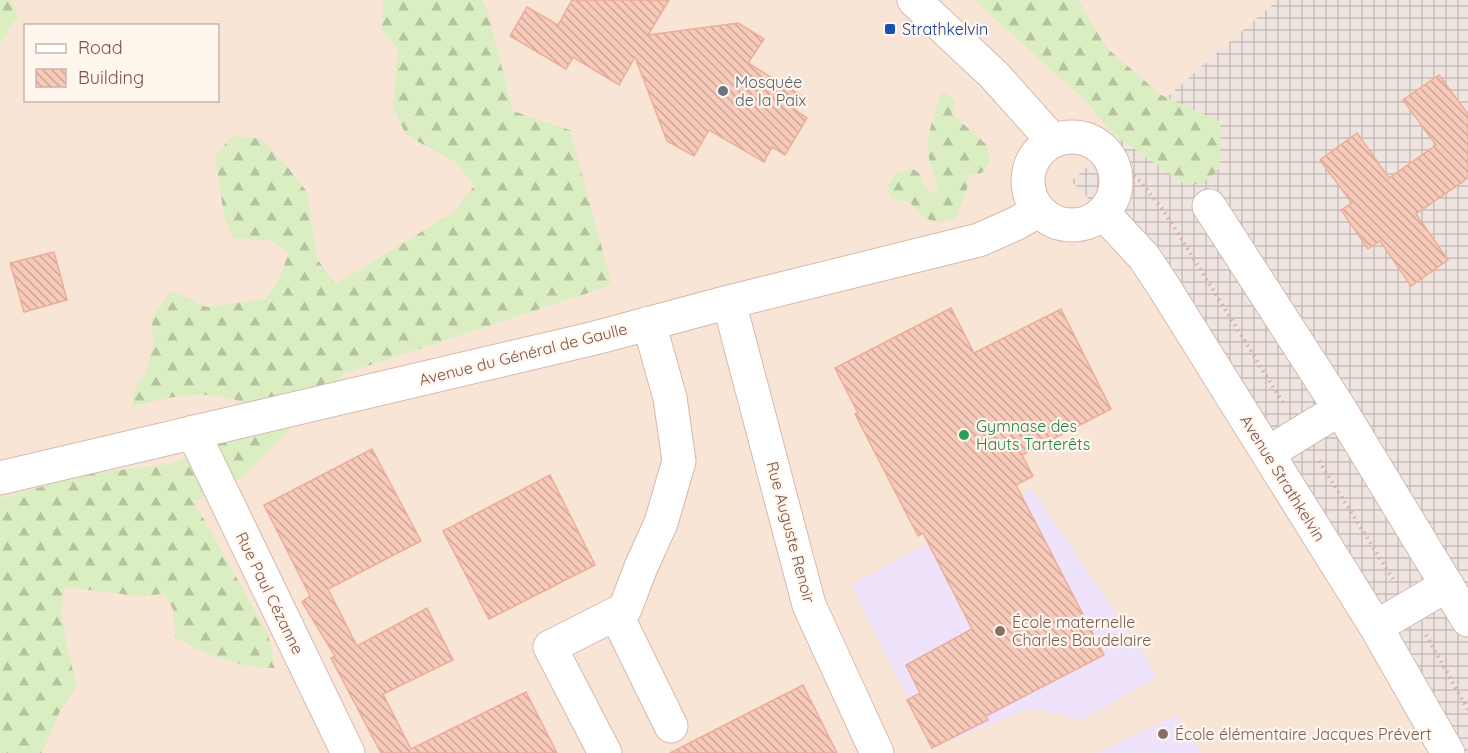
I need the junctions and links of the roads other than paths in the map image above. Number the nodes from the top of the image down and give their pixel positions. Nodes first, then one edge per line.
1 (914, 0) edge
2 (1053, 141) junction
3 (1209, 206) dead end
4 (1038, 210) junction
5 (1103, 213) junction
6 (729, 302) junction
7 (649, 323) junction
8 (1340, 410) junction
9 (193, 432) junction
10 (1268, 453) junction
11 (0, 478) edge
12 (1447, 585) junction
13 (616, 614) junction
14 (1468, 620) edge
15 (1376, 627) junction
16 (671, 726) dead end
17 (348, 753) edge
18 (605, 753) edge
19 (877, 753) edge
20 (1448, 753) edge

1 - 2 street
2 - 4 street
2 - 5 street
3 - 8 street
4 - 5 street
4 - 6 street, Avenue du Général de Gaulle
5 - 10 street, Avenue Strathkelvin
6 - 7 street, Avenue du Général de Gaulle
6 - 19 street, Rue Auguste Renoir
7 - 9 street, Avenue du Général de Gaulle
7 - 13 street
8 - 10 street
8 - 12 street
9 - 11 street, Avenue du Général de Gaulle
9 - 17 street, Rue Paul Cézanne
10 - 15 street, Avenue Strathkelvin
12 - 14 street
12 - 15 street
13 - 16 street
13 - 18 street
15 - 20 street, Avenue Strathkelvin

